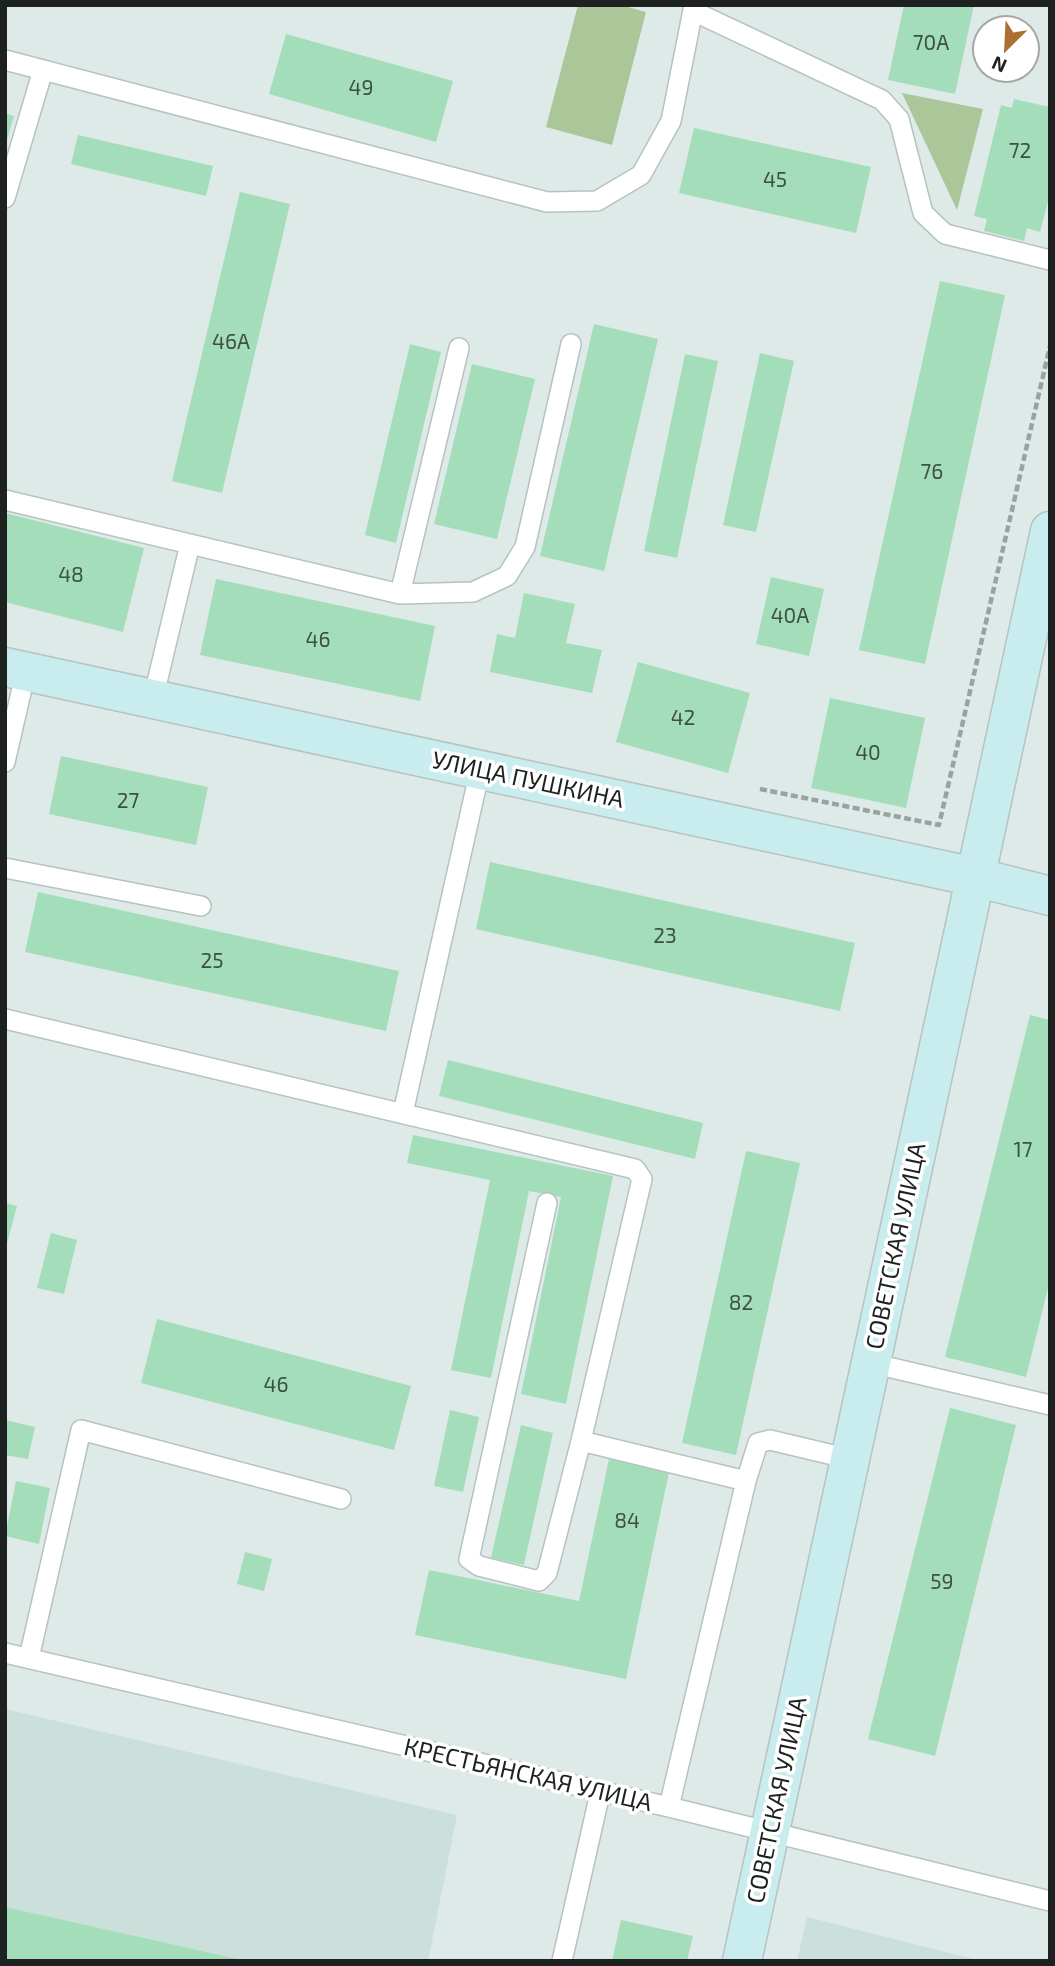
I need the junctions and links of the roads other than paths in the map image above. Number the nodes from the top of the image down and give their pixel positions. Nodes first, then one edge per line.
1 (693, 8) edge
2 (5, 60) edge
3 (43, 70) junction
4 (5, 198) edge
5 (1050, 260) edge
6 (571, 344) dead end
7 (458, 348) dead end
8 (5, 500) edge
9 (1050, 530) edge
10 (190, 544) junction
11 (401, 594) junction
12 (15, 669) edge
13 (153, 699) junction
14 (5, 762) edge
15 (480, 770) junction
16 (5, 868) edge
17 (975, 877) junction
18 (1050, 896) edge
19 (201, 906) dead end
20 (5, 1019) edge
21 (403, 1114) junction
22 (547, 1203) dead end
23 (871, 1363) junction
24 (1050, 1405) edge
25 (582, 1441) junction
26 (850, 1459) junction
27 (746, 1480) junction
28 (341, 1499) dead end
29 (5, 1653) edge
30 (29, 1658) junction
31 (600, 1793) junction
32 (670, 1807) junction
33 (770, 1833) junction
34 (1050, 1901) edge
35 (562, 1961) edge
36 (742, 1961) edge

1 - 3 lane
1 - 5 lane
2 - 3 lane
3 - 4 lane
6 - 11 lane
7 - 11 lane
8 - 10 lane
9 - 17 main road, СОВЕТСКАЯ УЛИЦА
10 - 11 lane
10 - 13 lane
12 - 13 main road, УЛИЦА ПУШКИНА
12 - 14 lane
13 - 15 main road, УЛИЦА ПУШКИНА
15 - 17 main road, УЛИЦА ПУШКИНА
15 - 21 lane
16 - 19 lane
17 - 18 main road, УЛИЦА ПУШКИНА
17 - 23 main road, СОВЕТСКАЯ УЛИЦА
20 - 21 lane
21 - 25 lane
22 - 25 lane
23 - 24 lane
23 - 26 main road, СОВЕТСКАЯ УЛИЦА
25 - 27 lane
26 - 27 lane
26 - 33 main road, СОВЕТСКАЯ УЛИЦА
27 - 32 lane
28 - 30 lane
29 - 30 lane, КРЕСТЬЯНСКАЯ УЛИЦА
30 - 31 lane, КРЕСТЬЯНСКАЯ УЛИЦА
31 - 32 lane, КРЕСТЬЯНСКАЯ УЛИЦА
31 - 35 lane
32 - 33 lane, КРЕСТЬЯНСКАЯ УЛИЦА
33 - 34 lane, КРЕСТЬЯНСКАЯ УЛИЦА
33 - 36 main road, СОВЕТСКАЯ УЛИЦА

